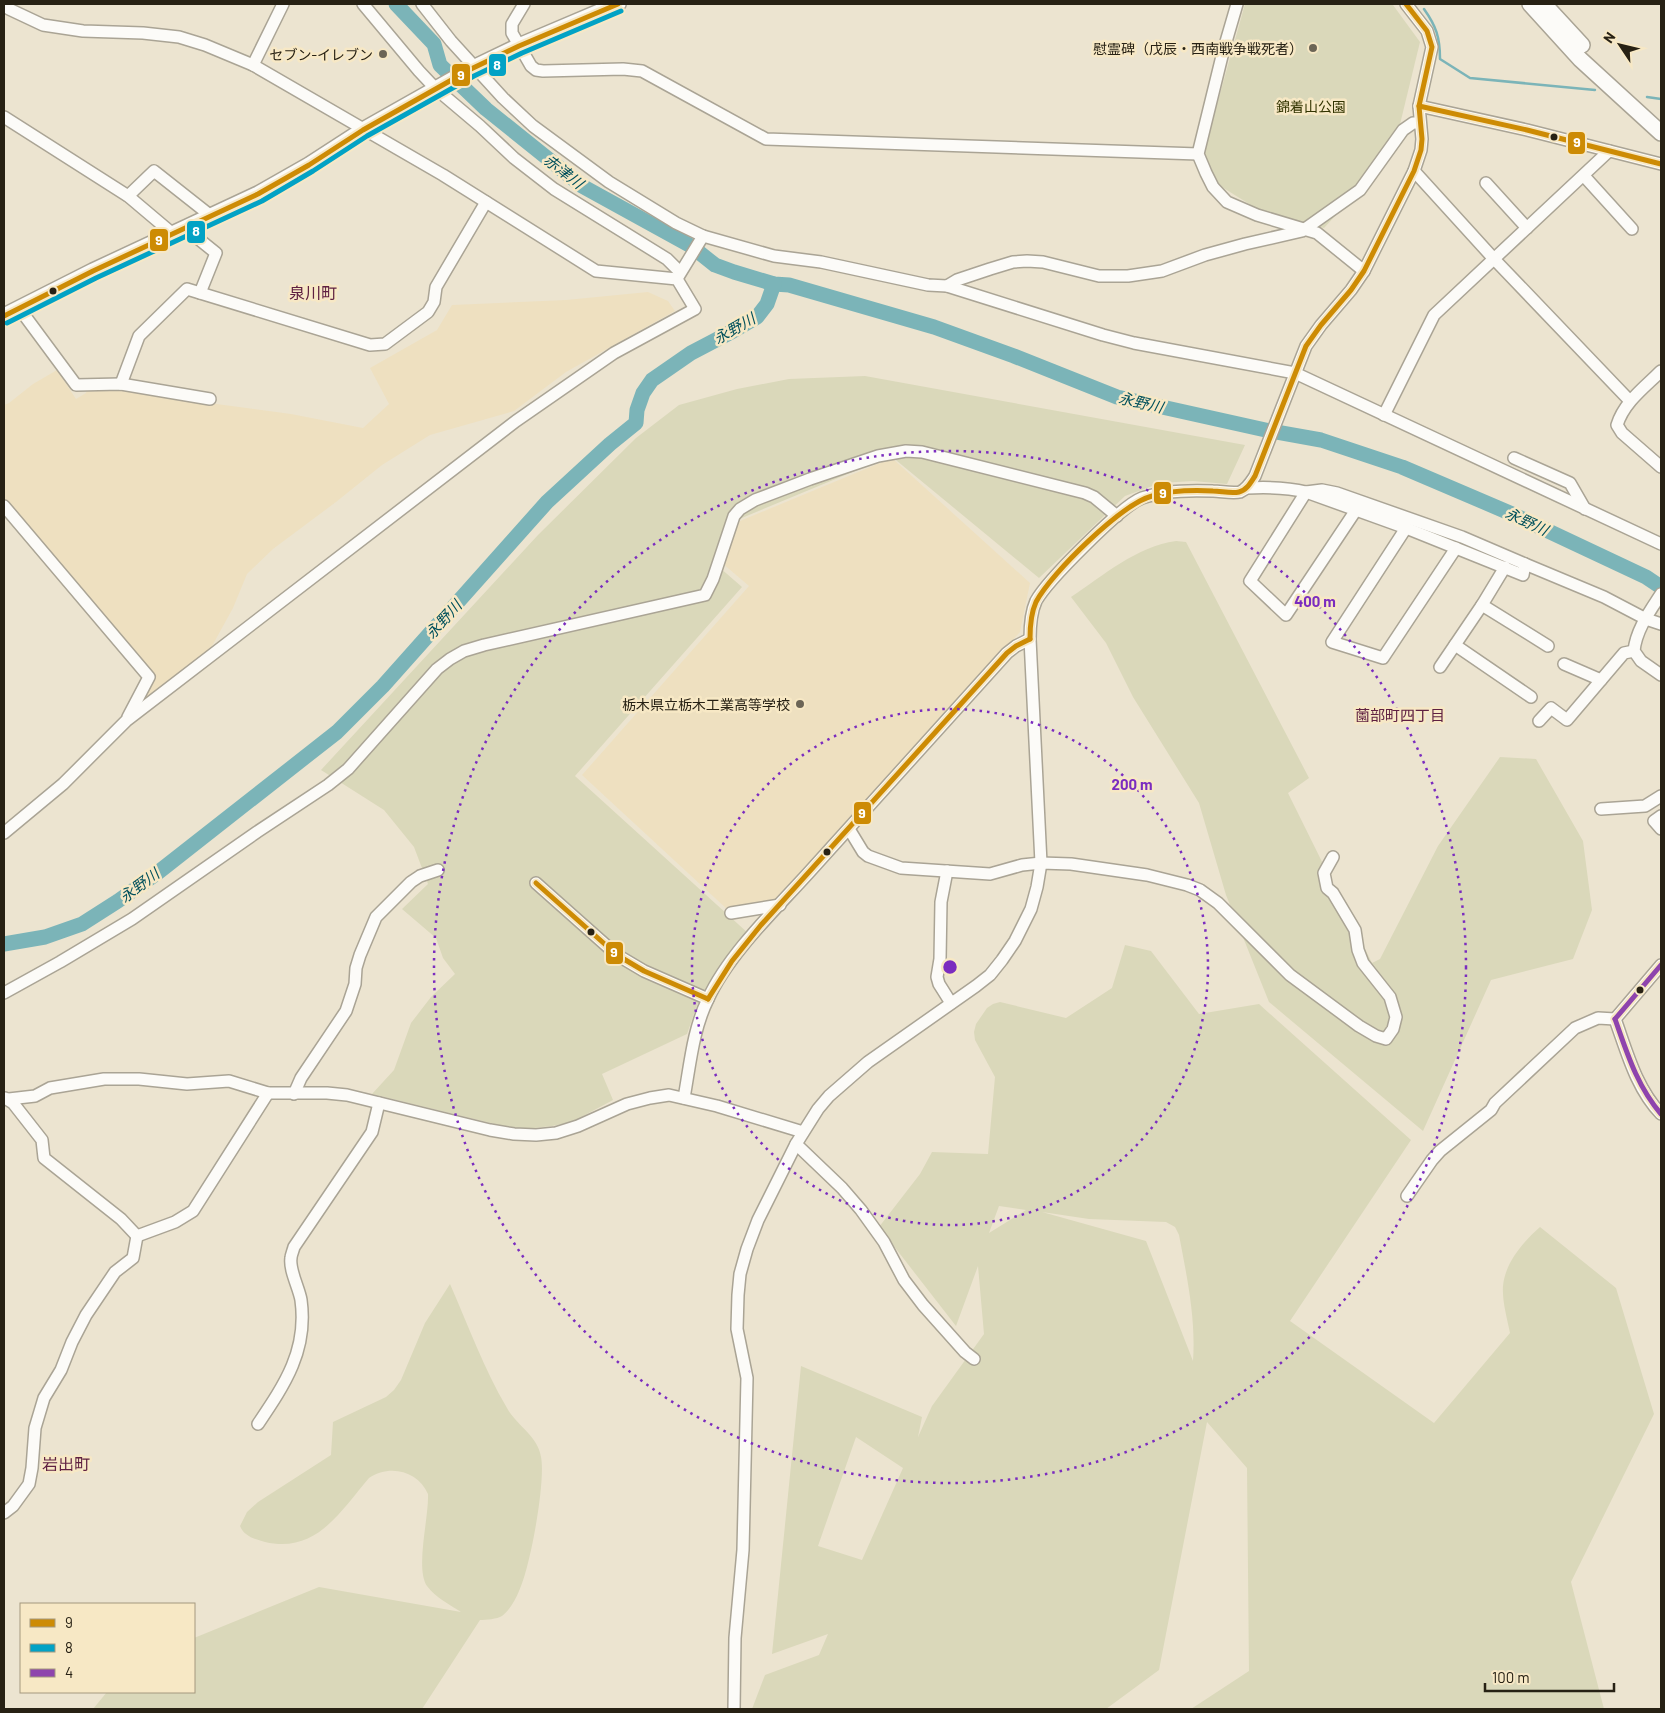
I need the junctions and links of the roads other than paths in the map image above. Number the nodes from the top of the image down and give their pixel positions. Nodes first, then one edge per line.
1 (283, 4) edge
2 (363, 4) edge
3 (422, 4) edge
4 (524, 4) edge
5 (618, 4) edge
6 (1237, 4) edge
7 (1406, 4) edge
8 (1530, 4) edge
9 (1544, 4) edge
10 (8, 6) edge
11 (519, 46) junction
12 (253, 65) junction
13 (473, 68) junction
14 (437, 87) junction
15 (1419, 106) junction
16 (4, 117) edge
17 (1661, 120) edge
18 (1420, 123) junction
19 (363, 130) junction
20 (1661, 133) edge
21 (1609, 151) junction
22 (1198, 154) junction
23 (1661, 164) edge
24 (1414, 171) junction
25 (1584, 176) junction
26 (1486, 183) dead end
27 (128, 196) junction
28 (486, 202) junction
29 (211, 216) junction
30 (1527, 228) junction
31 (1307, 229) junction
32 (1632, 229) dead end
33 (179, 231) junction
34 (702, 238) junction
35 (1494, 260) junction
36 (1364, 271) junction
37 (681, 272) junction
38 (946, 286) junction
39 (200, 293) junction
40 (19, 308) junction
41 (4, 316) edge
42 (1661, 371) edge
43 (1294, 378) junction
44 (121, 384) junction
45 (210, 399) dead end
46 (1630, 402) junction
47 (1384, 415) junction
48 (1514, 458) dead end
49 (1661, 467) edge
50 (1247, 488) junction
51 (1306, 492) junction
52 (4, 506) edge
53 (1585, 509) junction
54 (1356, 510) junction
55 (1117, 516) junction
56 (1406, 528) junction
57 (1661, 544) edge
58 (1456, 548) junction
59 (1525, 564) junction
60 (1505, 568) junction
61 (1661, 594) edge
62 (1482, 605) junction
63 (1649, 614) junction
64 (1661, 624) edge
65 (1030, 638) junction
66 (1455, 645) junction
67 (1548, 646) dead end
68 (1634, 651) junction
69 (1564, 664) dead end
70 (1440, 667) dead end
71 (1661, 675) edge
72 (1602, 680) junction
73 (1531, 696) dead end
74 (126, 721) junction
75 (1539, 721) dead end
76 (1661, 796) edge
77 (1601, 809) dead end
78 (1661, 816) edge
79 (849, 829) junction
80 (1661, 830) edge
81 (4, 833) edge
82 (1333, 857) dead end
83 (1041, 863) junction
84 (438, 870) dead end
85 (947, 871) junction
86 (536, 883) dead end
87 (780, 905) junction
88 (731, 913) dead end
89 (1661, 965) edge
90 (4, 993) edge
91 (708, 999) junction
92 (951, 1003) junction
93 (1615, 1019) junction
94 (268, 1093) junction
95 (294, 1094) junction
96 (6, 1098) edge
97 (684, 1098) junction
98 (379, 1103) junction
99 (1661, 1114) edge
100 (803, 1132) junction
101 (796, 1144) junction
102 (1407, 1196) dead end
103 (137, 1236) junction
104 (974, 1359) dead end
105 (258, 1424) dead end
106 (4, 1513) edge
107 (734, 1709) edge

1 - 12 street
2 - 14 street
3 - 13 street
4 - 11 street
5 - 11 main road
6 - 22 street
7 - 15 street
8 - 20 main road
9 - 17 main road
10 - 12 street
11 - 13 main road
11 - 22 street
12 - 19 street
13 - 14 main road
13 - 34 street
14 - 19 main road
14 - 37 street
15 - 18 street
15 - 21 street
16 - 27 street
18 - 24 street
18 - 31 street
19 - 28 street
19 - 29 main road
21 - 23 street
21 - 25 street
22 - 31 street
24 - 35 street
24 - 36 street
25 - 30 street
25 - 32 street
26 - 30 street
27 - 29 street
27 - 33 street
28 - 37 street
28 - 39 street
29 - 33 main road
30 - 35 street
31 - 36 street
31 - 38 street
33 - 39 street
33 - 40 main road
34 - 37 street
34 - 38 street
35 - 46 street
35 - 47 street
36 - 43 street
37 - 74 street
38 - 43 street
39 - 44 street
40 - 41 main road
40 - 44 street
42 - 46 street
43 - 47 street
43 - 50 street
44 - 45 street
46 - 49 street
47 - 53 street
48 - 53 street
50 - 51 street
50 - 55 street
51 - 54 street
51 - 54 street
51 - 59 street
52 - 74 street
53 - 57 street
54 - 56 street
55 - 65 street
55 - 90 street
56 - 58 street
56 - 58 street
58 - 60 street
59 - 60 street
59 - 63 street
60 - 62 street
61 - 63 street
62 - 66 street
62 - 67 street
63 - 64 street
63 - 68 street
65 - 79 street
65 - 83 street
66 - 70 street
66 - 73 street
68 - 71 street
68 - 72 street
69 - 72 street
72 - 75 street
74 - 81 street
76 - 77 street
78 - 80 street
79 - 85 street
79 - 87 street
82 - 83 street
83 - 85 street
83 - 92 street
84 - 95 street
85 - 92 street
86 - 91 street
87 - 88 street
87 - 91 street
89 - 93 street
91 - 97 street
92 - 100 street
93 - 99 street
93 - 102 street
94 - 95 street
94 - 96 street
94 - 103 street
95 - 98 street
96 - 103 street
97 - 98 street
97 - 100 street
98 - 105 street
100 - 101 street
101 - 104 street
101 - 107 street
103 - 106 street

